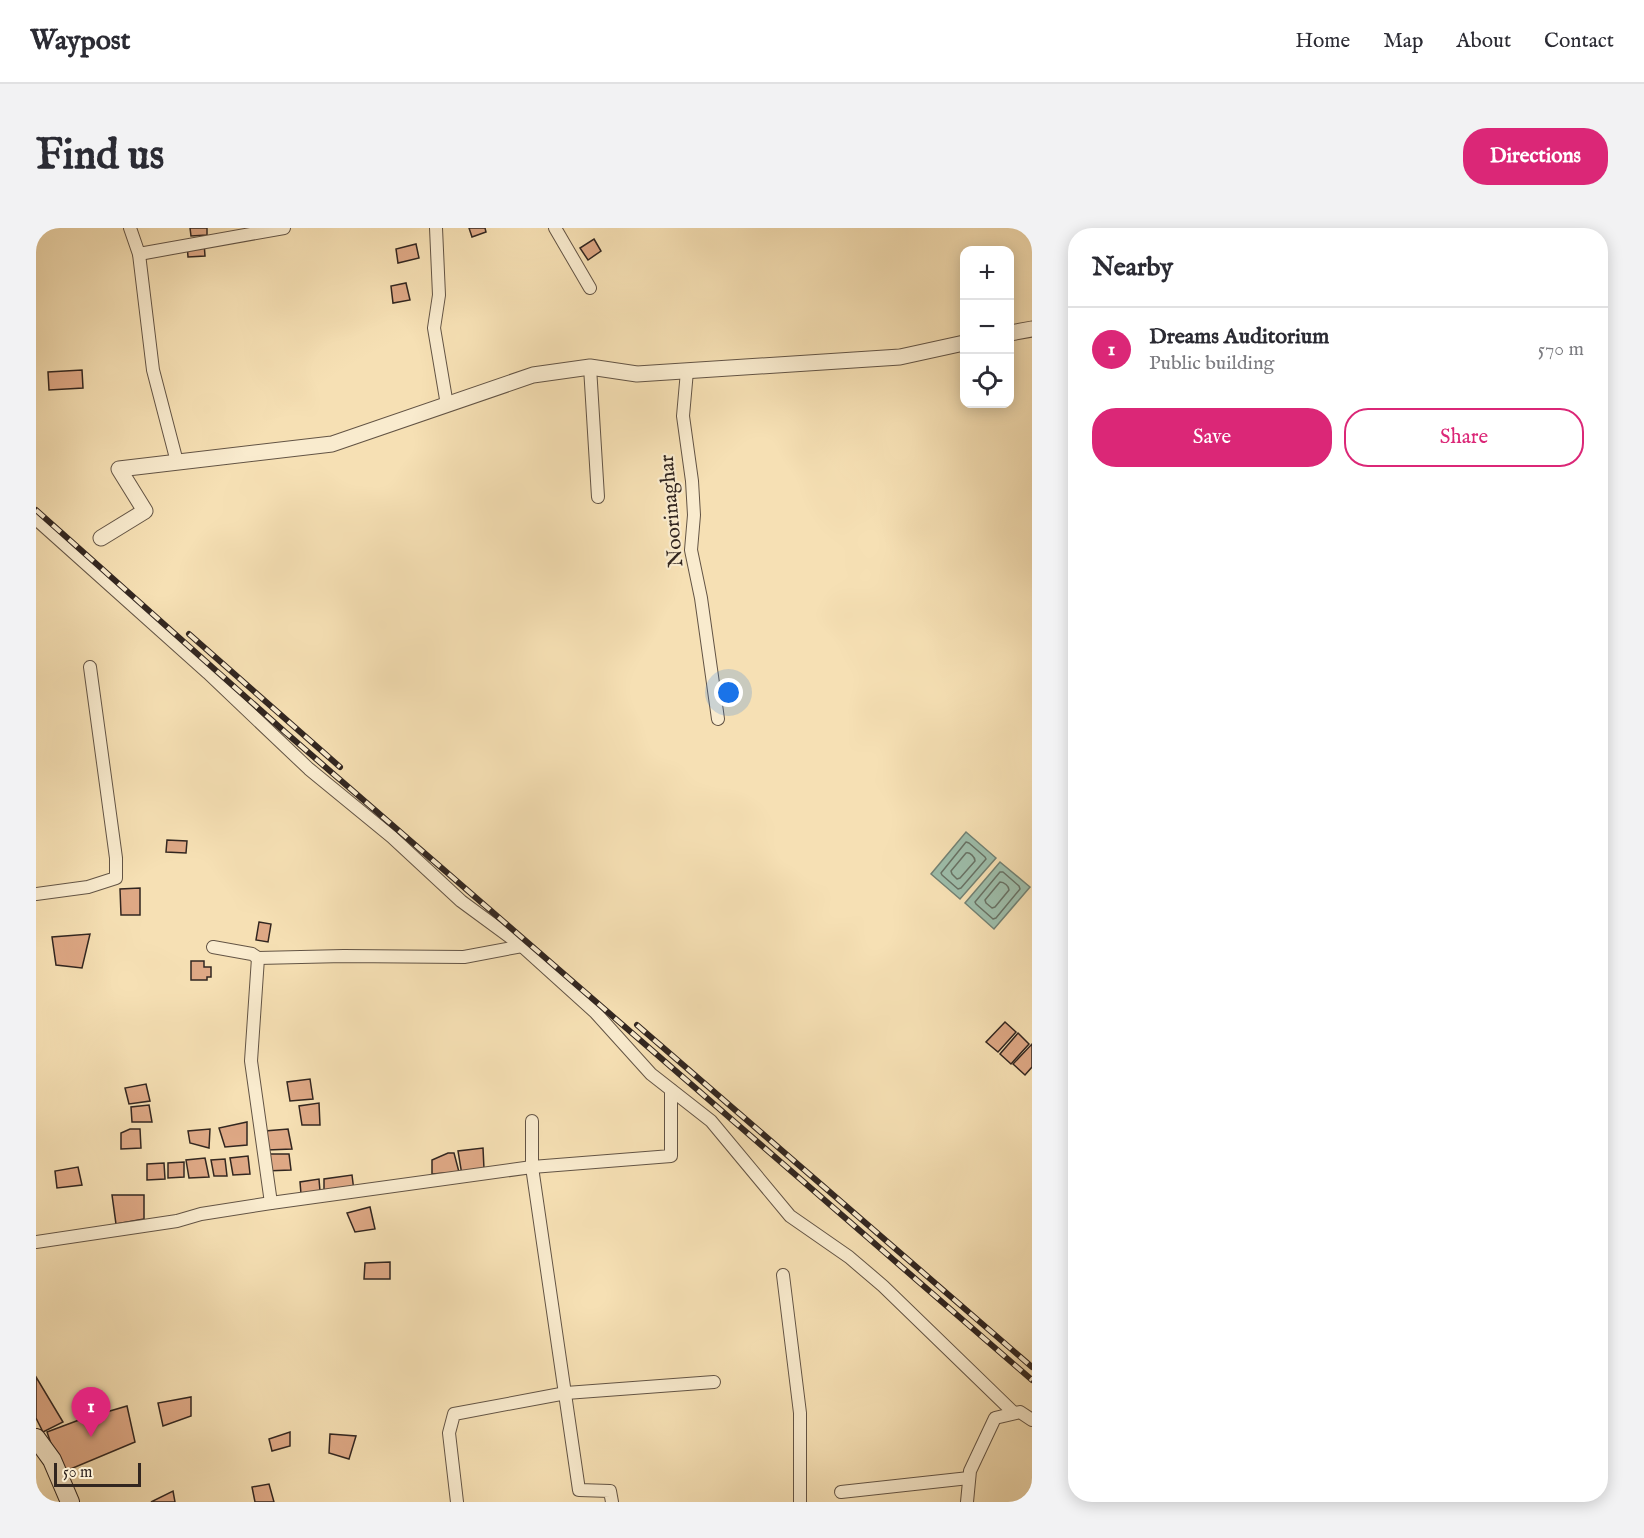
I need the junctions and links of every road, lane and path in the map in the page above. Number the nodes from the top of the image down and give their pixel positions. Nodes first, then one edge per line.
1 (129, 228) edge
2 (284, 228) edge
3 (436, 228) edge
4 (555, 228) edge
5 (139, 254) junction
6 (590, 288) dead end
7 (1032, 326) edge
8 (1014, 332) edge
9 (960, 344) edge
10 (590, 367) junction
11 (687, 371) junction
12 (447, 405) junction
13 (177, 462) junction
14 (598, 497) dead end
15 (36, 519) edge
16 (101, 537) dead end
17 (90, 668) dead end
18 (718, 718) dead end
19 (36, 894) edge
20 (522, 946) junction
21 (213, 947) dead end
22 (258, 958) junction
23 (671, 1090) junction
24 (532, 1121) dead end
25 (532, 1167) junction
26 (271, 1203) junction
27 (36, 1242) edge
28 (783, 1275) dead end
29 (714, 1382) dead end
30 (566, 1393) junction
31 (1014, 1413) junction
32 (1032, 1420) edge
33 (36, 1438) edge
34 (969, 1478) junction
35 (841, 1492) dead end
36 (70, 1502) edge
37 (457, 1502) edge
38 (612, 1502) edge
39 (800, 1502) edge
40 (967, 1502) edge

1 - 5 street
2 - 5 street
3 - 12 street
4 - 6 street
5 - 13 street
7 - 8 street
9 - 11 street
10 - 11 street
10 - 12 street
10 - 14 street
11 - 18 street, Noorinaghar
12 - 13 street
13 - 16 street
15 - 20 street
17 - 19 street
20 - 22 street
20 - 23 street
21 - 22 street
22 - 26 street
23 - 25 street
23 - 31 street
24 - 25 street
25 - 26 street
25 - 30 street
26 - 27 street
28 - 39 street
29 - 30 street
30 - 37 street
30 - 38 street
31 - 32 street
31 - 34 street
33 - 36 main road
34 - 35 street
34 - 40 street

